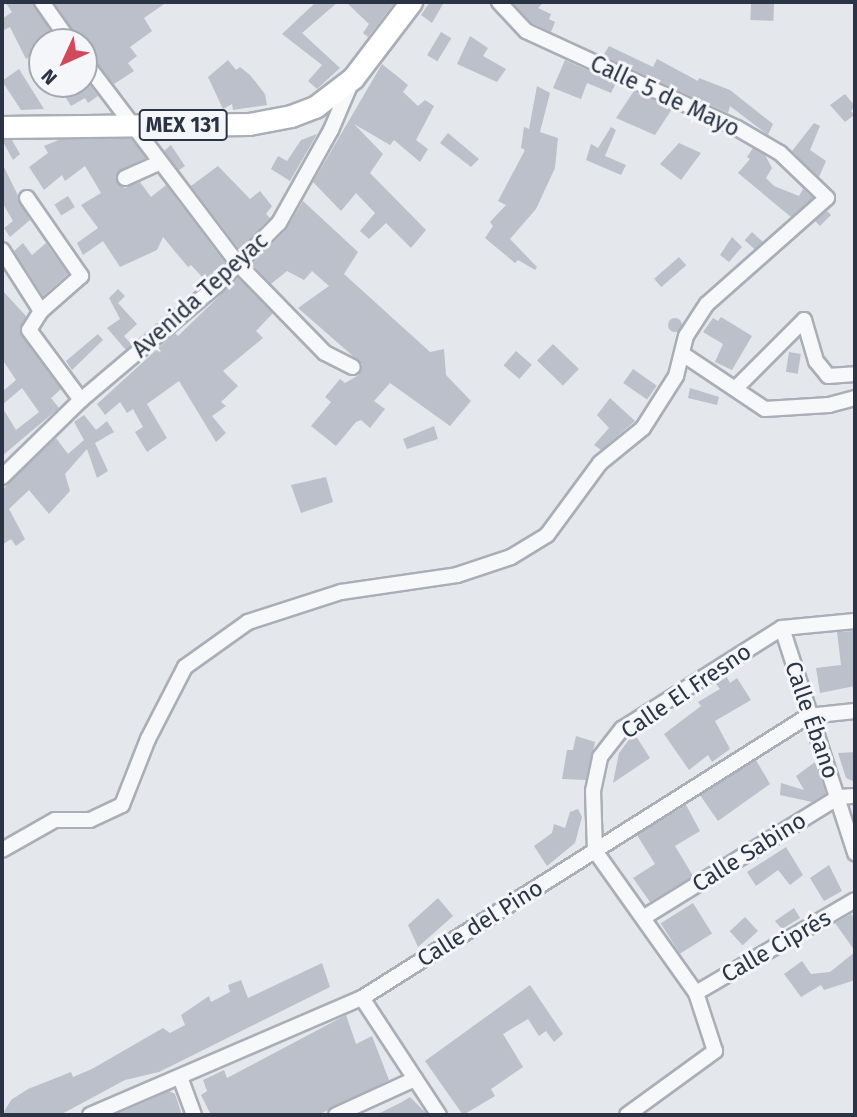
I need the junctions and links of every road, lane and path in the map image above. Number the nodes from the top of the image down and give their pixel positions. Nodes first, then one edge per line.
1 (42, 2) edge
2 (411, 2) edge
3 (499, 2) edge
4 (60, 28) edge
5 (353, 78) junction
6 (98, 81) edge
7 (130, 126) junction
8 (2, 127) edge
9 (159, 163) junction
10 (125, 178) dead end
11 (27, 198) dead end
12 (2, 250) edge
13 (238, 264) junction
14 (41, 311) junction
15 (684, 355) junction
16 (353, 368) dead end
17 (855, 374) edge
18 (736, 388) junction
19 (855, 398) edge
20 (81, 400) junction
21 (3, 471) edge
22 (855, 621) edge
23 (782, 628) junction
24 (855, 711) edge
25 (808, 716) junction
26 (855, 796) edge
27 (839, 797) junction
28 (2, 850) edge
29 (595, 850) junction
30 (855, 853) edge
31 (855, 900) edge
32 (646, 916) junction
33 (696, 993) junction
34 (362, 998) junction
35 (180, 1077) junction
36 (415, 1079) junction
37 (90, 1115) edge
38 (194, 1115) edge
39 (336, 1115) edge
40 (439, 1115) edge
41 (627, 1115) edge

1 - 4 street
2 - 5 main road, MEX 131
3 - 15 street, Calle 5 de Mayo
5 - 7 main road, MEX 131
5 - 13 street, Avenida Tepeyac
6 - 7 street
7 - 8 main road, MEX 131
7 - 9 street
9 - 10 street
9 - 13 street
11 - 14 street
12 - 14 street
13 - 16 street
13 - 20 street, Avenida Tepeyac
14 - 20 street
15 - 18 street
15 - 28 street
17 - 18 street
18 - 19 street
20 - 21 street, Avenida Tepeyac
22 - 23 street, Calle El Fresno
23 - 25 street, Calle Ébano
23 - 29 street, Calle El Fresno
24 - 25 street, Calle del Pino
25 - 27 street, Calle Ébano
25 - 29 street, Calle del Pino
26 - 27 street, Calle Sabino
27 - 30 street, Calle Ébano
27 - 32 street, Calle Sabino
29 - 32 street
29 - 34 street, Calle del Pino
31 - 33 street, Calle Ciprés
32 - 33 street
33 - 41 street
34 - 35 street, Calle del Pino
34 - 36 street
35 - 37 street, Calle del Pino
35 - 38 street
36 - 39 street
36 - 40 street

